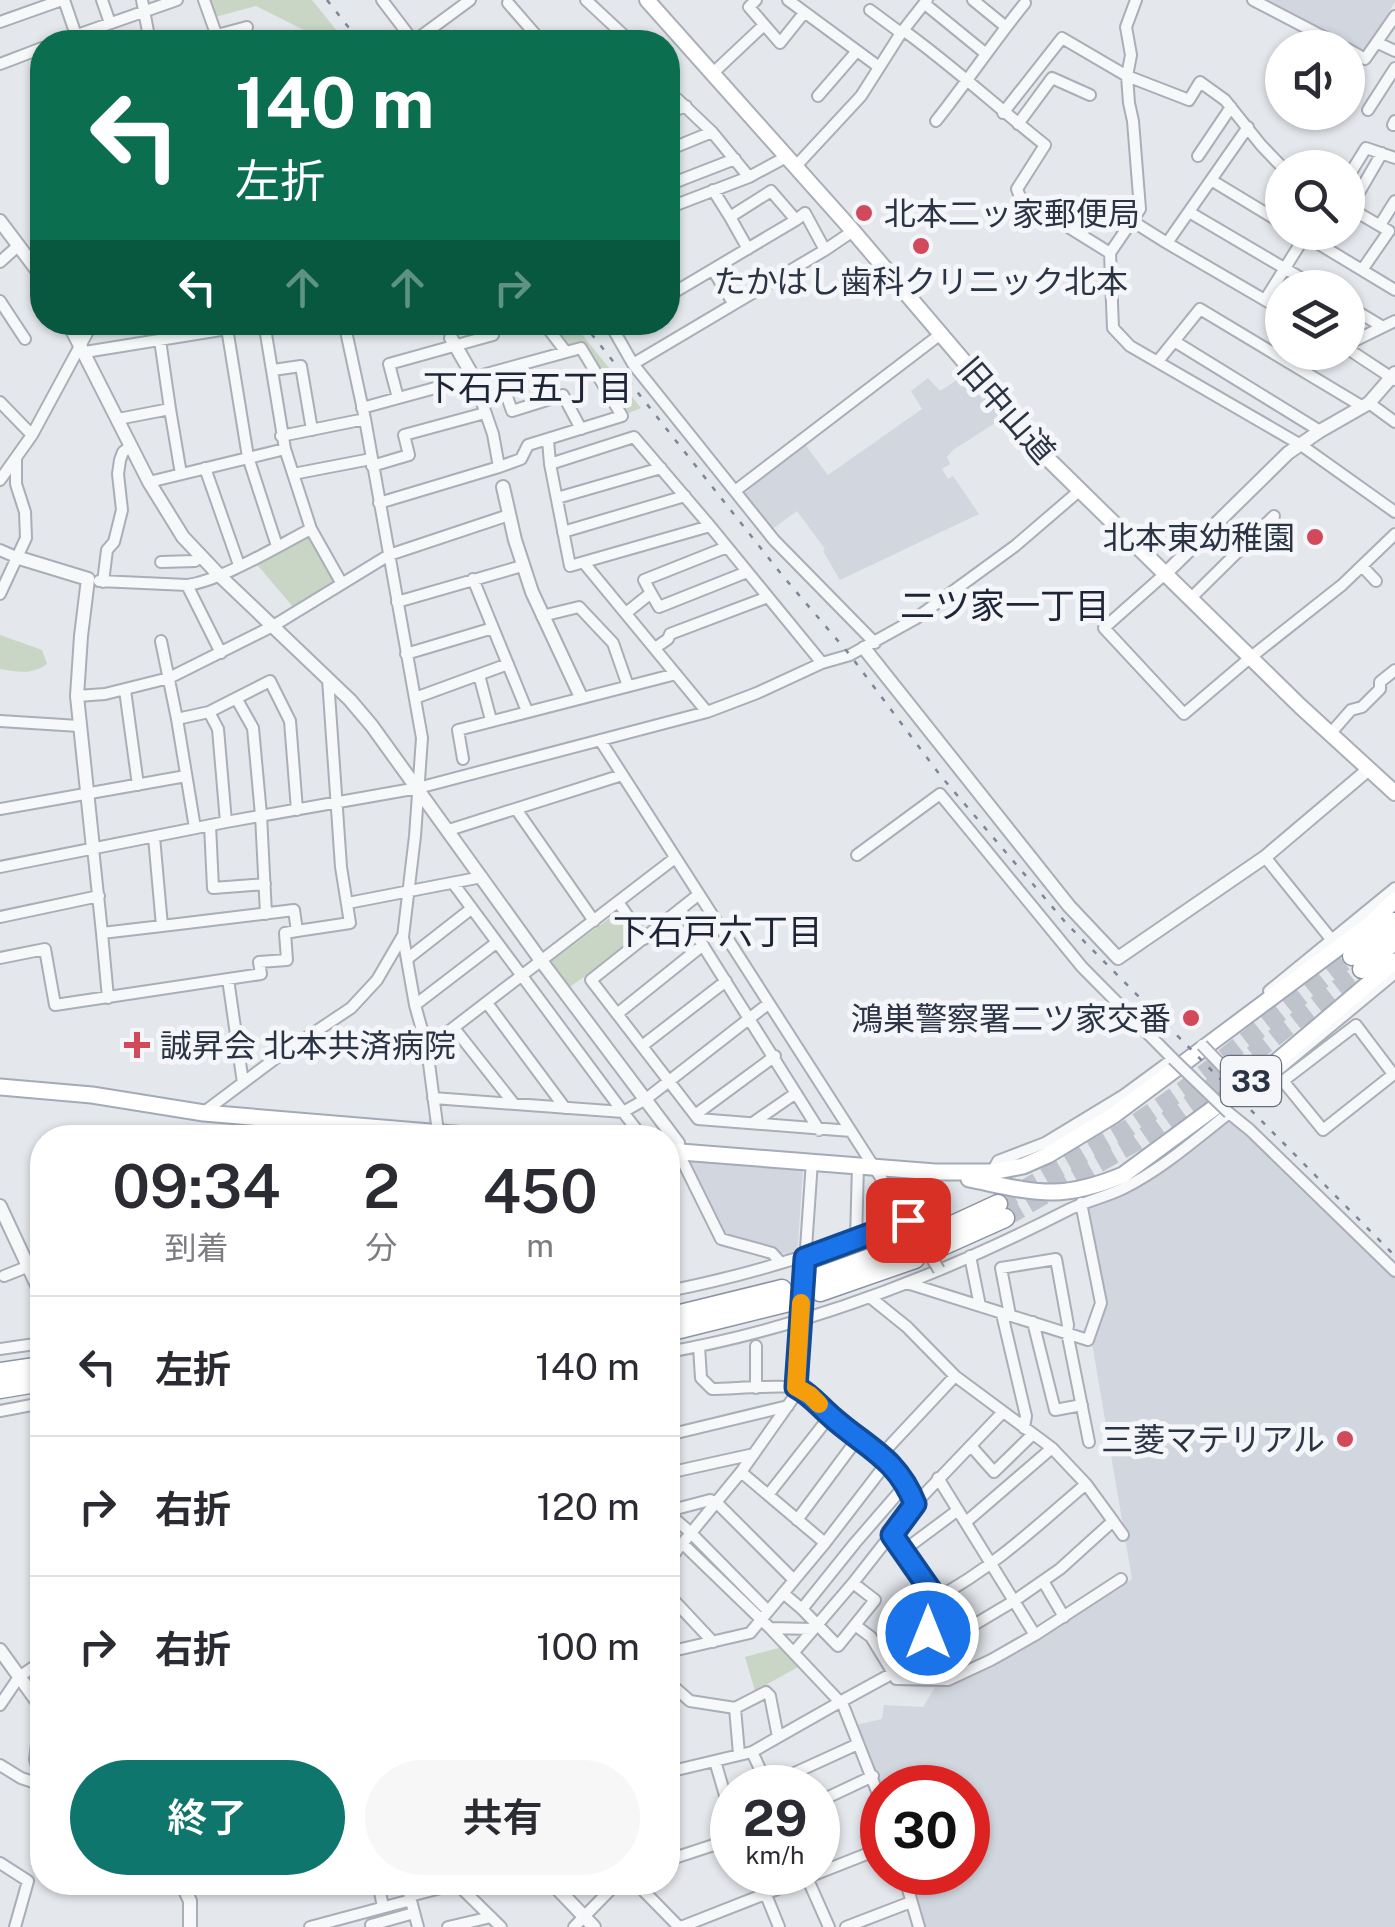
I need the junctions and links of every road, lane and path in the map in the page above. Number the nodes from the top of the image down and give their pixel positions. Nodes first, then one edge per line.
1 (63, 0) edge
2 (102, 0) edge
3 (177, 0) edge
4 (204, 0) edge
5 (382, 0) edge
6 (470, 0) edge
7 (586, 0) edge
8 (646, 0) edge
9 (756, 0) edge
10 (788, 0) edge
11 (973, 0) edge
12 (1136, 0) edge
13 (1253, 0) edge
14 (926, 2) edge
15 (508, 3) dead end
16 (1025, 4) dead end
17 (142, 5) edge
18 (870, 10) dead end
19 (804, 13) junction
20 (1395, 16) edge
21 (0, 22) edge
22 (110, 22) junction
23 (764, 25) junction
24 (1006, 26) junction
25 (247, 27) dead end
26 (74, 30) edge
27 (89, 30) edge
28 (147, 30) edge
29 (215, 30) edge
30 (240, 30) edge
31 (404, 30) edge
32 (429, 30) edge
33 (532, 30) edge
34 (618, 30) edge
35 (674, 30) edge
36 (1311, 30) edge
37 (902, 32) junction
38 (680, 37) edge
39 (1378, 44) junction
40 (857, 51) junction
41 (1395, 51) edge
42 (985, 52) junction
43 (30, 53) edge
44 (1365, 59) edge
45 (0, 64) edge
46 (879, 66) junction
47 (1395, 68) edge
48 (713, 73) junction
49 (1127, 76) junction
50 (969, 80) junction
51 (1090, 94) dead end
52 (818, 96) dead end
53 (680, 101) edge
54 (686, 106) junction
55 (1232, 107) junction
56 (680, 109) edge
57 (1368, 110) dead end
58 (1003, 112) junction
59 (936, 121) dead end
60 (1018, 124) junction
61 (1248, 126) junction
62 (712, 132) junction
63 (680, 145) edge
64 (1268, 150) edge
65 (1365, 150) edge
66 (1382, 153) junction
67 (1198, 156) dead end
68 (1395, 158) edge
69 (735, 159) junction
70 (792, 161) junction
71 (749, 177) junction
72 (680, 180) edge
73 (1211, 180) junction
74 (1365, 181) edge
75 (713, 190) junction
76 (1395, 201) edge
77 (680, 203) edge
78 (1189, 212) junction
79 (1265, 212) edge
80 (1365, 216) edge
81 (730, 217) junction
82 (796, 220) junction
83 (0, 221) edge
84 (1132, 221) junction
85 (1380, 225) junction
86 (853, 230) junction
87 (1167, 242) junction
88 (18, 245) junction
89 (748, 249) junction
90 (825, 250) junction
91 (1294, 250) edge
92 (1329, 250) edge
93 (1110, 253) junction
94 (30, 258) edge
95 (0, 262) edge
96 (1285, 268) junction
97 (713, 270) junction
98 (1288, 270) edge
99 (1362, 270) joint
100 (1365, 272) edge
101 (680, 289) edge
102 (1395, 290) edge
103 (1265, 300) edge
104 (0, 301) edge
105 (733, 303) junction
106 (1365, 316) edge
107 (1395, 322) edge
108 (1383, 327) junction
109 (942, 333) junction
110 (76, 335) edge
111 (88, 335) edge
112 (184, 335) edge
113 (228, 335) edge
114 (266, 335) edge
115 (346, 335) edge
116 (493, 335) dead end
117 (553, 335) edge
118 (620, 335) edge
119 (1365, 337) edge
120 (25, 340) dead end
121 (160, 340) junction
122 (1174, 341) junction
123 (453, 342) junction
124 (83, 348) junction
125 (566, 352) junction
126 (1365, 357) edge
127 (1158, 361) junction
128 (633, 364) junction
129 (273, 370) junction
130 (498, 371) junction
131 (1394, 377) edge
132 (476, 382) junction
133 (398, 398) junction
134 (0, 402) edge
135 (1366, 405) junction
136 (170, 409) junction
137 (486, 412) junction
138 (363, 413) junction
139 (118, 419) junction
140 (1395, 422) edge
141 (581, 429) junction
142 (312, 430) junction
143 (1320, 431) junction
144 (32, 435) junction
145 (281, 436) junction
146 (548, 440) junction
147 (1301, 444) junction
148 (131, 446) junction
149 (285, 449) junction
150 (248, 457) junction
151 (16, 458) junction
152 (372, 463) junction
153 (550, 464) junction
154 (499, 467) junction
155 (205, 468) junction
156 (661, 468) junction
157 (181, 474) junction
158 (293, 474) junction
159 (0, 480) edge
160 (149, 482) junction
161 (503, 487) dead end
162 (735, 491) junction
163 (1079, 491) junction
164 (684, 496) junction
165 (556, 498) junction
166 (378, 503) junction
167 (1395, 512) edge
168 (509, 515) junction
169 (1274, 516) dead end
170 (710, 526) junction
171 (311, 529) junction
172 (563, 532) junction
173 (1395, 534) edge
174 (276, 546) junction
175 (728, 547) junction
176 (0, 550) edge
177 (388, 555) junction
178 (200, 557) junction
179 (16, 558) junction
180 (161, 562) dead end
181 (584, 563) junction
182 (239, 565) junction
183 (522, 566) junction
184 (1362, 566) junction
185 (746, 572) junction
186 (1166, 573) junction
187 (219, 576) junction
188 (88, 579) junction
189 (472, 579) junction
190 (1376, 581) dead end
191 (103, 582) junction
192 (188, 584) junction
193 (342, 584) junction
194 (0, 594) edge
195 (650, 594) junction
196 (768, 597) junction
197 (1191, 598) junction
198 (397, 602) junction
199 (626, 614) junction
200 (542, 616) junction
201 (273, 626) junction
202 (493, 628) junction
203 (161, 641) dead end
204 (870, 645) junction
205 (655, 648) junction
206 (221, 652) junction
207 (406, 654) junction
208 (1250, 657) junction
209 (822, 663) junction
210 (508, 664) junction
211 (1395, 670) edge
212 (676, 674) junction
213 (478, 675) junction
214 (169, 678) junction
215 (328, 678) junction
216 (628, 686) junction
217 (125, 690) junction
218 (77, 696) junction
219 (581, 697) junction
220 (236, 698) junction
221 (414, 698) junction
222 (527, 711) junction
223 (209, 712) junction
224 (707, 712) junction
225 (178, 719) junction
226 (490, 720) junction
227 (0, 721) edge
228 (78, 726) junction
229 (1330, 734) junction
230 (600, 740) junction
231 (463, 759) dead end
232 (1369, 770) junction
233 (622, 775) junction
234 (186, 776) junction
235 (138, 785) junction
236 (418, 788) junction
237 (1395, 792) edge
238 (86, 795) junction
239 (337, 804) junction
240 (0, 808) edge
241 (516, 809) junction
242 (297, 810) junction
243 (261, 815) junction
244 (226, 822) junction
245 (210, 825) junction
246 (195, 828) junction
247 (448, 830) junction
248 (154, 836) junction
249 (93, 848) junction
250 (858, 856) dead end
251 (1265, 857) junction
252 (675, 858) junction
253 (0, 867) edge
254 (482, 878) junction
255 (452, 883) junction
256 (265, 884) junction
257 (1395, 888) edge
258 (408, 892) junction
259 (698, 895) junction
260 (98, 896) junction
261 (1395, 900) edge
262 (618, 902) junction
263 (348, 904) junction
264 (471, 908) junction
265 (680, 910) junction
266 (266, 914) junction
267 (1395, 914) edge
268 (0, 916) edge
269 (594, 921) junction
270 (1394, 922) edge
271 (1370, 924) junction
272 (162, 926) junction
273 (297, 931) junction
274 (102, 933) junction
275 (403, 936) junction
276 (644, 939) junction
277 (1332, 940) junction
278 (1395, 940) edge
279 (496, 943) junction
280 (703, 945) junction
281 (0, 958) edge
282 (407, 959) junction
283 (1395, 961) edge
284 (542, 962) junction
285 (1395, 973) edge
286 (521, 978) junction
287 (228, 979) junction
288 (726, 981) junction
289 (108, 998) junction
290 (488, 1003) junction
291 (768, 1004) junction
292 (415, 1005) junction
293 (617, 1014) junction
294 (1347, 1014) junction
295 (750, 1017) junction
296 (1356, 1025) junction
297 (454, 1028) junction
298 (642, 1046) junction
299 (427, 1048) junction
300 (774, 1056) junction
301 (1172, 1059) junction
302 (1394, 1073) edge
303 (1280, 1076) junction
304 (668, 1080) junction
305 (242, 1083) junction
306 (0, 1087) edge
307 (796, 1093) junction
308 (433, 1098) junction
309 (646, 1099) junction
310 (514, 1104) junction
311 (565, 1108) junction
312 (623, 1112) junction
313 (204, 1113) junction
314 (1229, 1113) junction
315 (694, 1115) junction
316 (754, 1122) junction
317 (352, 1125) edge
318 (437, 1125) edge
319 (633, 1125) edge
320 (665, 1125) edge
321 (819, 1130) junction
322 (852, 1131) junction
323 (680, 1152) edge
324 (812, 1161) junction
325 (680, 1166) edge
326 (858, 1166) junction
327 (876, 1167) junction
328 (935, 1172) junction
329 (992, 1172) junction
330 (1081, 1204) junction
331 (0, 1206) edge
332 (1002, 1211) tunnel mouth
333 (908, 1220) junction
334 (856, 1240) junction
335 (936, 1241) dead end
336 (912, 1251) dead end
337 (970, 1256) junction
338 (805, 1258) junction
339 (781, 1263) junction
340 (28, 1267) junction
341 (939, 1270) junction
342 (1395, 1270) edge
343 (30, 1271) edge
344 (4, 1276) dead end
345 (908, 1283) junction
346 (818, 1285) dead end
347 (680, 1288) edge
348 (871, 1298) junction
349 (980, 1306) junction
350 (1006, 1314) junction
351 (680, 1315) edge
352 (800, 1322) junction
353 (1033, 1322) junction
354 (680, 1328) edge
355 (1066, 1332) junction
356 (30, 1345) edge
357 (699, 1346) junction
358 (756, 1346) dead end
359 (0, 1349) edge
360 (680, 1350) edge
361 (30, 1368) edge
362 (0, 1372) edge
363 (955, 1376) junction
364 (30, 1384) edge
365 (796, 1387) junction
366 (756, 1388) junction
367 (0, 1389) edge
368 (30, 1405) edge
369 (1082, 1405) junction
370 (789, 1406) junction
371 (0, 1411) edge
372 (1002, 1413) junction
373 (830, 1416) junction
374 (1028, 1431) junction
375 (680, 1433) edge
376 (858, 1438) junction
377 (1089, 1442) dead end
378 (971, 1446) junction
379 (1052, 1448) junction
380 (754, 1454) junction
381 (885, 1458) junction
382 (680, 1470) edge
383 (740, 1472) junction
384 (938, 1478) junction
385 (907, 1483) junction
386 (1086, 1484) junction
387 (768, 1496) junction
388 (716, 1502) junction
389 (915, 1504) junction
390 (680, 1510) edge
391 (958, 1510) junction
392 (797, 1520) junction
393 (1113, 1521) junction
394 (966, 1522) junction
395 (680, 1524) edge
396 (838, 1527) junction
397 (691, 1533) junction
398 (892, 1535) junction
399 (1123, 1535) dead end
400 (854, 1543) junction
401 (825, 1544) junction
402 (680, 1546) edge
403 (903, 1550) junction
404 (680, 1556) edge
405 (992, 1565) junction
406 (1121, 1579) dead end
407 (794, 1580) junction
408 (1042, 1581) junction
409 (853, 1583) junction
410 (783, 1593) junction
411 (936, 1598) junction
412 (1014, 1602) junction
413 (680, 1607) edge
414 (802, 1609) junction
415 (768, 1611) junction
416 (931, 1612) junction
417 (1064, 1616) junction
418 (765, 1624) junction
419 (856, 1625) junction
420 (815, 1627) junction
421 (928, 1633) junction
422 (1035, 1636) junction
423 (712, 1642) junction
424 (680, 1649) edge
425 (0, 1650) edge
426 (794, 1652) junction
427 (928, 1652) junction
428 (30, 1670) edge
429 (892, 1672) junction
430 (20, 1677) junction
431 (30, 1691) edge
432 (680, 1692) edge
433 (840, 1702) junction
434 (0, 1705) edge
435 (735, 1708) junction
436 (778, 1737) junction
437 (858, 1744) junction
438 (752, 1752) junction
439 (739, 1754) junction
440 (715, 1761) junction
441 (0, 1765) edge
442 (716, 1765) edge
443 (758, 1765) edge
444 (813, 1765) edge
445 (866, 1765) edge
446 (680, 1769) edge
447 (30, 1780) edge
448 (710, 1846) edge
449 (680, 1856) edge
450 (0, 1865) edge
451 (187, 1895) edge
452 (381, 1895) edge
453 (409, 1895) edge
454 (419, 1895) edge
455 (468, 1895) edge
456 (561, 1895) edge
457 (603, 1895) edge
458 (648, 1895) edge
459 (766, 1895) joint
460 (815, 1895) edge
461 (908, 1895) edge
462 (410, 1898) junction
463 (910, 1902) junction
464 (383, 1907) junction
465 (414, 1913) junction
466 (491, 1918) junction
467 (584, 1924) edge
468 (371, 1925) edge
469 (15, 1927) edge
470 (190, 1927) edge
471 (310, 1927) edge
472 (418, 1927) edge
473 (448, 1927) edge
474 (500, 1927) edge
475 (680, 1927) edge
476 (779, 1927) edge
477 (829, 1927) edge
478 (846, 1927) edge
479 (919, 1927) edge

1 - 21 street
1 - 26 street
2 - 22 street
3 - 17 street
4 - 29 street
5 - 31 street
6 - 32 street
7 - 34 street
8 - 35 main road, 旧中山道
9 - 23 street
10 - 19 street
11 - 24 street
12 - 49 street
13 - 36 street
14 - 37 street
14 - 42 street
15 - 33 street
16 - 24 street
17 - 22 street
17 - 28 street
18 - 37 street
19 - 23 street
19 - 40 street
20 - 39 street
22 - 27 street
23 - 48 street
24 - 42 street
25 - 30 street
37 - 46 street
37 - 50 street
38 - 48 main road, 旧中山道
39 - 41 street
39 - 44 street
40 - 46 street
40 - 52 street
42 - 50 street
43 - 45 street
46 - 70 street
47 - 57 street
48 - 70 main road, 旧中山道
49 - 55 street
49 - 58 street
49 - 84 street
50 - 58 street
50 - 59 street
51 - 60 street
53 - 54 street
54 - 56 street
54 - 62 street
55 - 61 street
55 - 67 street
58 - 60 street
60 - 93 street
61 - 64 street
61 - 73 street
62 - 63 street
62 - 69 street
65 - 66 street
66 - 68 street
66 - 74 street
69 - 71 street
69 - 72 street
70 - 71 street
70 - 86 main road, 旧中山道
71 - 75 street
73 - 78 street
73 - 79 street
75 - 77 street
75 - 81 street
76 - 85 street
78 - 87 street
78 - 96 street
80 - 85 street
81 - 82 street
81 - 89 street
82 - 89 street
82 - 90 street
83 - 88 street
84 - 87 street
84 - 93 street
85 - 99 street
86 - 90 street
86 - 109 main road, 旧中山道
87 - 103 street
88 - 94 street
88 - 95 street
89 - 97 street
90 - 105 street
91 - 96 street
92 - 99 street
93 - 127 street
96 - 98 street
97 - 101 street
97 - 105 street
100 - 102 street
104 - 120 street
105 - 128 street
106 - 108 street
107 - 108 street
108 - 119 street
109 - 162 street
109 - 163 main road, 旧中山道
110 - 124 street
111 - 124 street
112 - 121 street
113 - 150 street
114 - 129 street
115 - 138 street
116 - 123 street
117 - 125 street
118 - 128 street
121 - 124 street
121 - 136 street
122 - 127 street
122 - 135 street
122 - 143 street
123 - 132 street
123 - 133 street
124 - 139 street
124 - 144 street
125 - 130 street
125 - 141 street
126 - 131 street
127 - 147 street
128 - 162 street
129 - 142 street
129 - 145 street
130 - 132 street
130 - 141 street
131 - 135 street
132 - 133 street
132 - 137 street
133 - 138 street
134 - 144 street
135 - 140 street
135 - 143 street
136 - 139 street
136 - 157 street
137 - 152 street
137 - 154 street
138 - 142 street
138 - 152 street
139 - 148 street
141 - 146 street
142 - 145 street
143 - 147 street
144 - 151 street
145 - 149 street
146 - 153 street
146 - 154 street
147 - 167 street
147 - 186 street
148 - 160 street
148 - 191 street
149 - 150 street
149 - 158 street
150 - 155 street
150 - 174 street
151 - 159 street
151 - 179 street
152 - 158 street
152 - 166 street
153 - 156 street
153 - 165 street
154 - 166 street
155 - 157 street
155 - 182 street
156 - 164 street
156 - 165 street
157 - 160 street
158 - 171 street
160 - 178 street
161 - 168 street
162 - 204 street
163 - 186 main road, 旧中山道
163 - 204 street
164 - 170 street
164 - 172 street
165 - 172 street
166 - 177 street
168 - 177 street
168 - 183 street
169 - 197 street
170 - 175 street
170 - 181 street
171 - 174 street
171 - 193 street
172 - 181 street
173 - 184 street
174 - 182 street
175 - 185 street
175 - 195 street
176 - 179 street
177 - 193 street
177 - 198 street
178 - 180 street
178 - 187 street
179 - 188 street
179 - 194 street
181 - 199 street
182 - 187 street
183 - 189 street
183 - 200 street
184 - 190 street
184 - 208 street
185 - 195 street
185 - 196 street
186 - 197 main road, 旧中山道
186 - 208 street
187 - 192 street
187 - 201 street
188 - 191 street
188 - 218 street
189 - 198 street
189 - 202 street
191 - 192 street
192 - 206 street
193 - 201 street
195 - 199 street
196 - 205 street
196 - 209 street
197 - 208 main road, 旧中山道
198 - 207 street
199 - 205 street
200 - 216 street
200 - 219 street
201 - 206 street
201 - 215 street
202 - 207 street
202 - 210 street
203 - 214 street
204 - 209 street
204 - 251 street
205 - 212 street
206 - 214 street
207 - 221 street
208 - 229 main road, 旧中山道
209 - 224 street
210 - 213 street
210 - 222 street
211 - 229 street
212 - 216 street
212 - 224 street
213 - 221 street
213 - 226 street
214 - 217 street
214 - 225 street
215 - 236 street
215 - 239 street
216 - 219 street
217 - 218 street
217 - 235 street
218 - 228 street
219 - 222 street
220 - 223 street
220 - 242 street
220 - 243 street
221 - 236 street
222 - 226 street
223 - 225 street
223 - 244 street
224 - 230 street
225 - 234 street
226 - 231 street
227 - 228 street
228 - 238 street
229 - 232 main road, 旧中山道
230 - 233 street
230 - 236 street
232 - 237 main road, 旧中山道
232 - 251 street
233 - 241 street
233 - 252 street
234 - 235 street
234 - 246 street
235 - 238 street
236 - 239 street
236 - 247 street
236 - 258 street
238 - 240 street
238 - 249 street
239 - 242 street
239 - 263 street
241 - 247 street
241 - 269 street
242 - 243 street
243 - 244 street
243 - 256 street
244 - 245 street
245 - 246 street
245 - 256 street
246 - 248 street
247 - 254 street
248 - 249 street
248 - 272 street
249 - 253 street
249 - 260 street
250 - 301 street
251 - 277 street
252 - 259 street
252 - 262 street
254 - 255 street
254 - 284 street
255 - 258 street
255 - 264 street
256 - 266 street
257 - 277 street, 33
258 - 263 street
258 - 275 street
259 - 265 street
259 - 291 street
260 - 268 street
260 - 274 street
261 - 271 main road, 33
262 - 269 street
262 - 276 street
263 - 273 street
264 - 279 street
264 - 282 street
265 - 276 street
265 - 280 street
266 - 272 street
266 - 273 street
267 - 271 main road, 33
269 - 284 street
270 - 278 highway
271 - 329 main road, 33
272 - 274 street
273 - 287 street
274 - 289 street
275 - 282 street
275 - 305 street
276 - 293 street
277 - 303 street, 33, bridge
279 - 286 street
279 - 292 street
280 - 288 street
280 - 293 street
281 - 289 street
282 - 292 street
283 - 328 main road, 33
284 - 286 street
284 - 309 street
285 - 294 street
286 - 290 street
286 - 312 street
287 - 289 street
287 - 305 street
288 - 295 street
288 - 298 street
290 - 297 street
290 - 311 street
291 - 295 street
291 - 322 street
292 - 299 street
293 - 298 street
294 - 296 street
294 - 303 street
295 - 300 street
295 - 304 street
296 - 302 street
296 - 303 street
297 - 299 street
297 - 310 street
298 - 304 street
299 - 308 street
300 - 307 street
300 - 315 street
301 - 314 street, bridge
301 - 329 street, 33
302 - 303 street
304 - 309 street
304 - 315 street
305 - 313 street
306 - 313 main road
307 - 316 street
307 - 321 street
308 - 310 street
308 - 318 street
309 - 312 street
309 - 320 street
310 - 311 street
311 - 312 street
312 - 319 street
313 - 317 main road
314 - 330 street
314 - 342 street
315 - 316 street
316 - 321 street
321 - 322 street
322 - 327 street
323 - 324 main road, 33
324 - 326 main road, 33
324 - 338 street
325 - 339 street
326 - 327 main road, 33
326 - 334 street
327 - 328 main road, 33
327 - 333 street
328 - 329 main road, 33
330 - 337 street
330 - 355 street
331 - 340 street
332 - 335 highway
333 - 334 street
333 - 341 street, bridge
334 - 338 street
336 - 346 highway
337 - 341 street
337 - 349 street
338 - 339 street
338 - 352 street
339 - 347 street
340 - 343 street
340 - 344 street
341 - 345 street
345 - 348 street
345 - 349 street
348 - 352 street
348 - 363 street
349 - 350 street
350 - 353 street
350 - 355 street
350 - 374 street
351 - 354 highway
352 - 357 street
352 - 365 street
353 - 355 street
353 - 369 street
355 - 369 street
356 - 359 street
357 - 360 street
357 - 366 street
358 - 366 street
361 - 362 highway
363 - 372 street
363 - 381 street
364 - 367 highway
365 - 366 street
365 - 370 street
365 - 373 street
368 - 371 street
369 - 377 street
370 - 375 street
370 - 380 street
372 - 374 street
372 - 378 street
373 - 376 street
373 - 387 street
374 - 378 street
374 - 379 street
376 - 381 street
376 - 392 street
378 - 384 street
379 - 386 street
379 - 394 street
380 - 382 street
380 - 383 street
381 - 385 street
381 - 396 street
383 - 387 street
383 - 388 street
384 - 389 street
384 - 391 street
385 - 389 street
385 - 400 street
386 - 393 street
386 - 405 street
387 - 392 street
388 - 390 street
388 - 397 street
388 - 407 street
389 - 398 street
391 - 394 street
391 - 403 street
392 - 401 street
393 - 399 street
393 - 408 street
394 - 405 street
395 - 397 street
396 - 400 street
396 - 401 street
397 - 402 street
397 - 415 street
398 - 403 street
398 - 409 street
400 - 414 street
401 - 407 street
403 - 411 street
404 - 418 street
405 - 411 street
405 - 412 street
406 - 417 street
407 - 410 street
408 - 412 street
408 - 417 street
409 - 419 street
409 - 420 street
410 - 414 street
410 - 415 street
411 - 416 street
412 - 422 street
412 - 427 street
413 - 423 street
414 - 420 street
415 - 418 street
416 - 421 street
416 - 421 street
417 - 422 street
418 - 420 street
418 - 423 street
418 - 426 street
419 - 420 street
419 - 429 street
420 - 426 street
421 - 427 street
422 - 429 street
423 - 424 street
425 - 430 street
426 - 433 street
427 - 429 street
428 - 430 street
429 - 433 street
430 - 431 street
430 - 434 street
432 - 435 street
433 - 436 street
433 - 437 street
435 - 436 street
435 - 439 street
436 - 438 street
437 - 444 street
437 - 445 street
438 - 439 street
438 - 443 street
439 - 440 street
440 - 442 street
440 - 446 street
441 - 447 street
448 - 449 street
450 - 469 street
451 - 470 street
452 - 464 street
453 - 462 street
454 - 462 street
455 - 466 street
456 - 467 street
457 - 467 street
458 - 475 street
459 - 475 street
459 - 476 street
460 - 477 street
461 - 463 street
462 - 464 street
462 - 465 street
463 - 478 street
463 - 479 street
464 - 471 street
465 - 468 street
465 - 472 street
466 - 473 street
466 - 474 street

